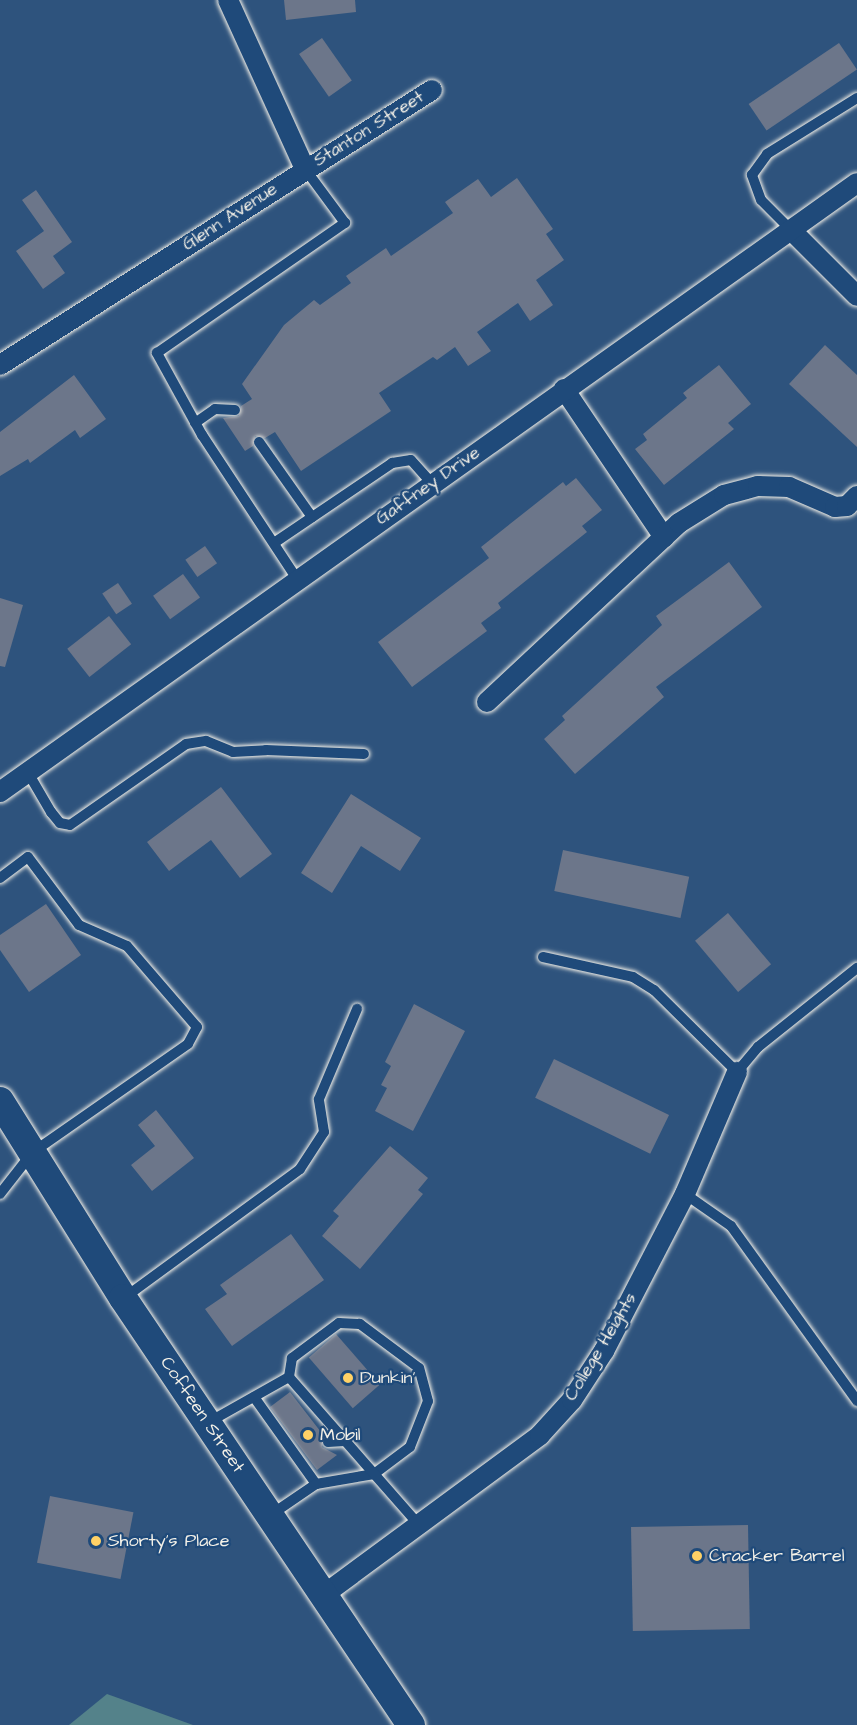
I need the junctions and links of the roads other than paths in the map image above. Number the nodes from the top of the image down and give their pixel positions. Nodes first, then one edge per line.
1 (228, 0) edge
2 (432, 90) dead end
3 (857, 98) edge
4 (305, 169) junction
5 (857, 183) edge
6 (791, 230) junction
7 (857, 296) edge
8 (0, 365) edge
9 (564, 389) junction
10 (236, 410) dead end
11 (195, 423) junction
12 (259, 442) dead end
13 (432, 483) junction
14 (857, 496) edge
15 (312, 517) junction
16 (664, 537) junction
17 (274, 543) junction
18 (297, 579) junction
19 (487, 702) dead end
20 (364, 754) dead end
21 (27, 771) junction
22 (0, 792) edge
23 (0, 878) edge
24 (543, 957) dead end
25 (857, 968) edge
26 (357, 1010) dead end
27 (737, 1072) junction
28 (0, 1101) edge
29 (32, 1153) junction
30 (0, 1194) edge
31 (686, 1194) junction
32 (123, 1298) junction
33 (289, 1377) junction
34 (254, 1397) junction
35 (857, 1401) edge
36 (325, 1418) junction
37 (311, 1419) dead end
38 (207, 1423) junction
39 (345, 1441) junction
40 (328, 1442) dead end
41 (374, 1474) junction
42 (316, 1484) junction
43 (269, 1516) junction
44 (419, 1525) junction
45 (322, 1596) junction
46 (411, 1725) edge

1 - 4 street
2 - 4 street, Stanton Street
3 - 6 lane
4 - 8 street, Glenn Avenue
4 - 11 lane
5 - 6 street, Gaffney Drive
6 - 7 street
6 - 9 street, Gaffney Drive
9 - 13 street, Gaffney Drive
9 - 16 street
10 - 11 lane
11 - 17 lane
12 - 15 lane
13 - 15 lane
13 - 18 street, Gaffney Drive
14 - 16 street
15 - 17 lane
16 - 19 street
17 - 18 lane
18 - 21 street, Gaffney Drive
20 - 21 lane
21 - 22 street, Gaffney Drive
23 - 29 lane
24 - 27 lane
25 - 27 lane
26 - 32 lane
27 - 31 street, College Heights
28 - 29 main road, Coffeen Street
29 - 30 lane
29 - 32 main road, Coffeen Street
31 - 35 lane
31 - 44 street, College Heights
32 - 38 main road, Coffeen Street
33 - 34 lane
33 - 36 lane
33 - 41 lane
34 - 38 lane
34 - 42 lane
36 - 37 lane
36 - 39 lane
38 - 43 main road, Coffeen Street
39 - 40 lane
39 - 41 lane
41 - 42 lane
41 - 44 lane
42 - 43 lane
43 - 45 main road, Coffeen Street
44 - 45 street, College Heights
45 - 46 main road, Coffeen Street

